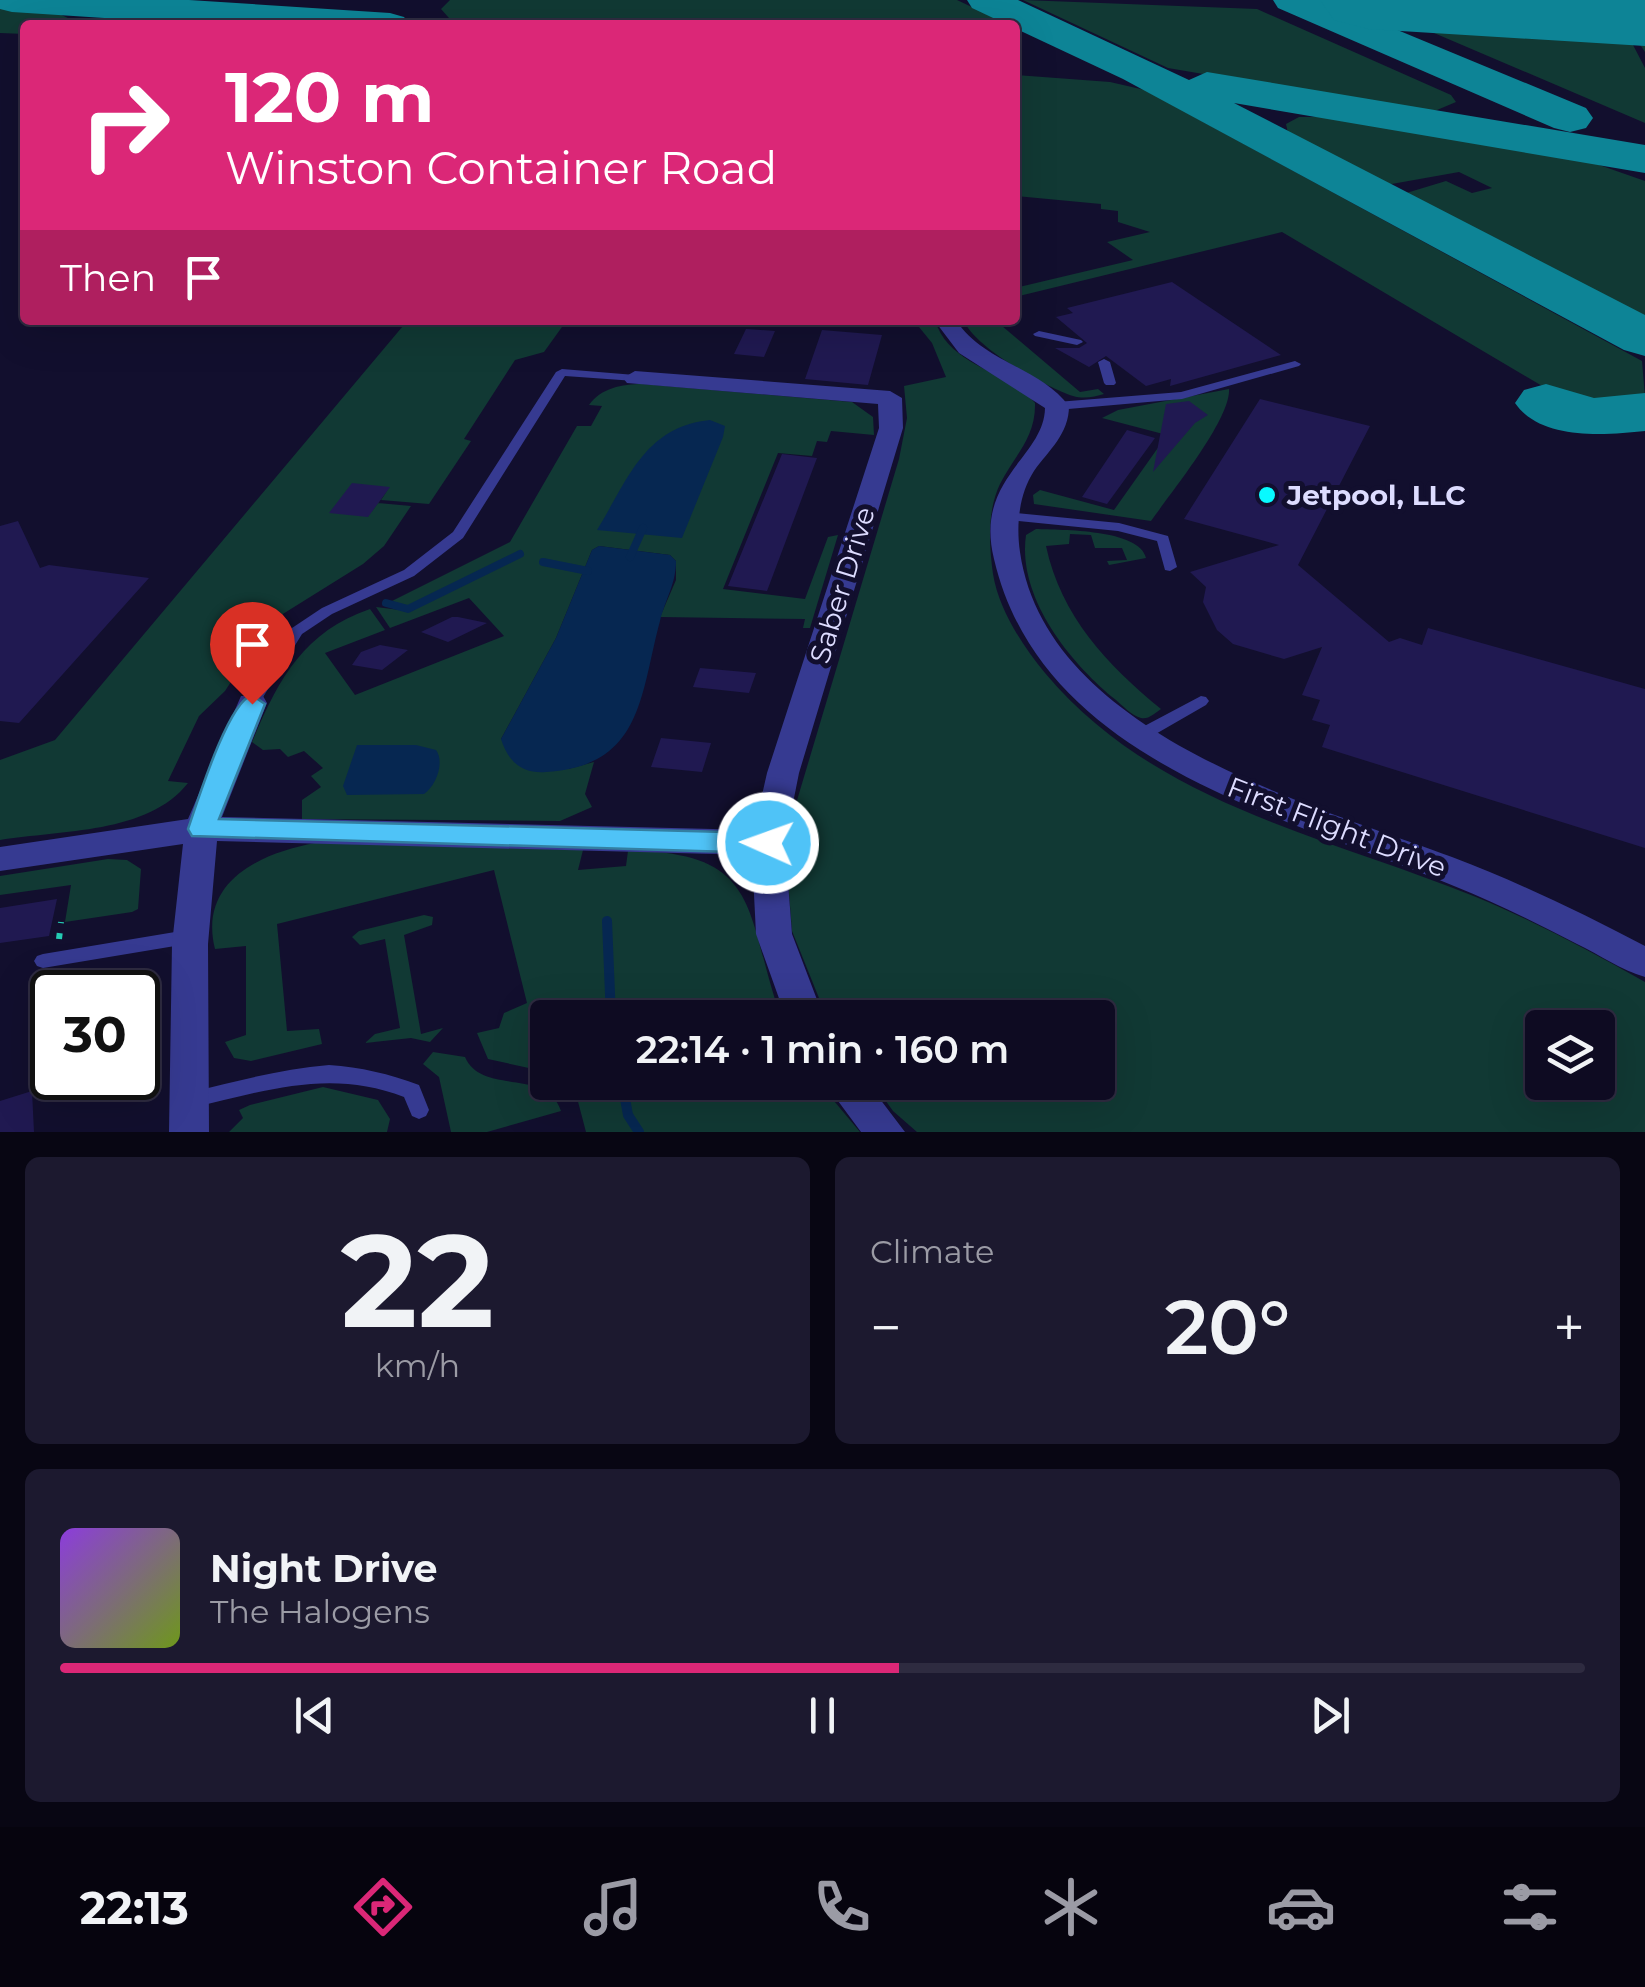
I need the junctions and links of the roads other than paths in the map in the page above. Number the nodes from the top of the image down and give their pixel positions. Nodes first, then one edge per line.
1 (948, 325) edge
2 (1039, 334) dead end
3 (1077, 342) dead end
4 (1104, 362) dead end
5 (1295, 364) dead end
6 (636, 378) joint
7 (1110, 382) dead end
8 (1057, 406) junction
9 (1005, 516) junction
10 (1170, 567) dead end
11 (1201, 701) dead end
12 (252, 704) joint
13 (1141, 736) junction
14 (202, 829) junction
15 (768, 843) junction
16 (0, 859) edge
17 (193, 936) junction
18 (43, 961) dead end
19 (1645, 963) edge
20 (798, 1000) edge
21 (857, 1100) edge
22 (420, 1110) dead end
23 (190, 1116) edge
24 (884, 1132) edge

1 - 8 street
2 - 3 lane
4 - 7 lane
5 - 8 lane
6 - 12 lane
6 - 15 street, Saber Drive
8 - 9 street, First Flight Drive
9 - 10 lane
9 - 13 street, First Flight Drive
11 - 13 lane
12 - 14 street
13 - 19 street, First Flight Drive
14 - 15 street
14 - 16 street
14 - 17 street
15 - 20 street, Saber Drive
17 - 18 lane
17 - 23 street
21 - 24 street
22 - 23 lane

